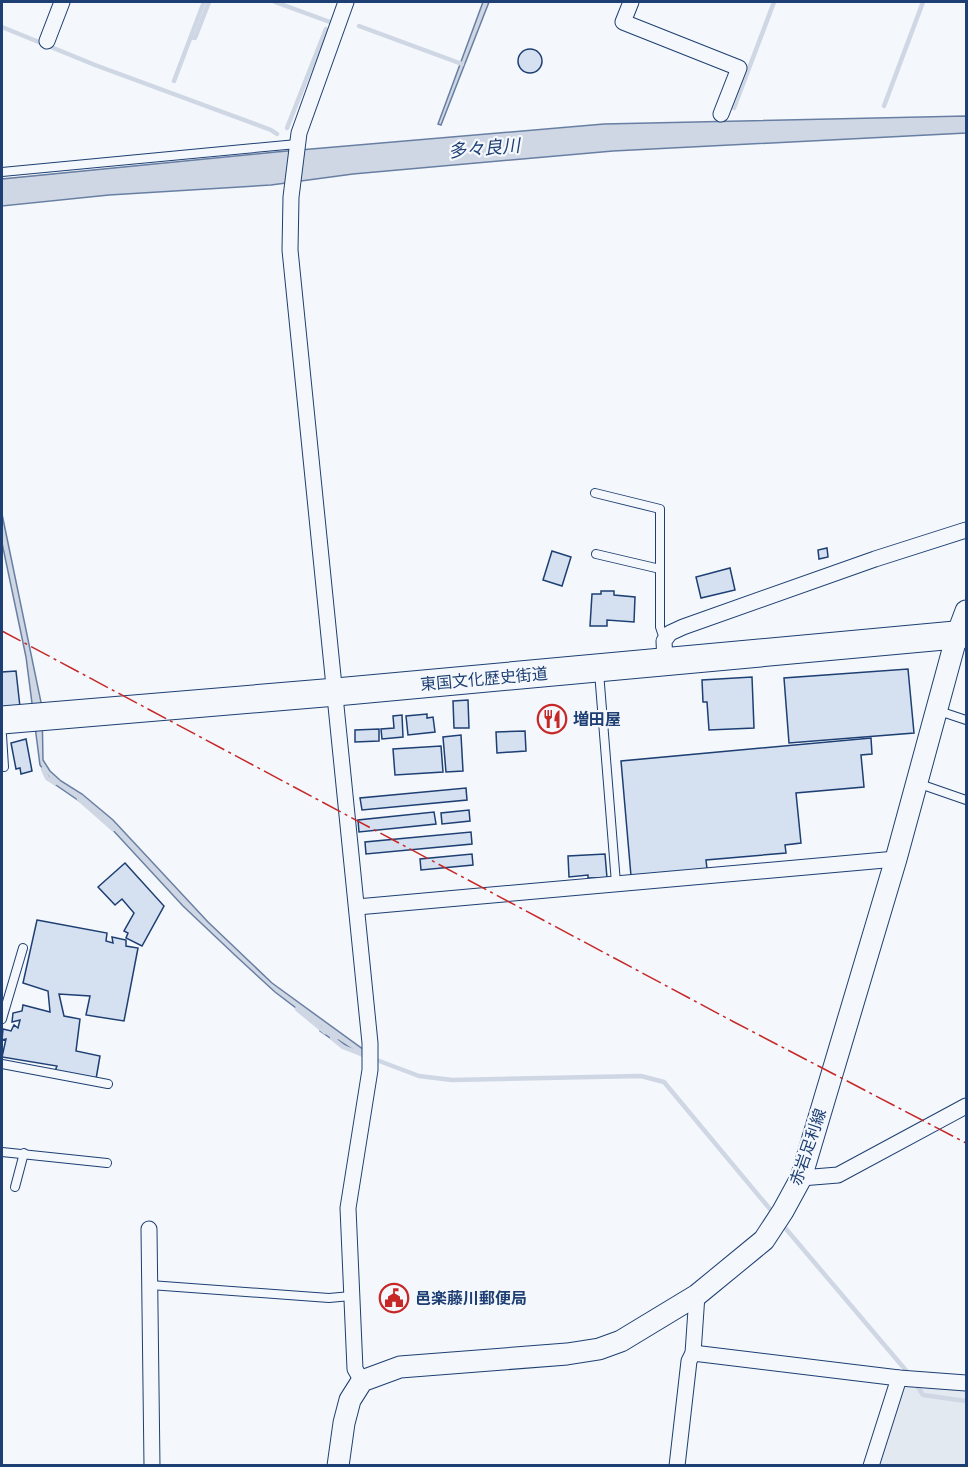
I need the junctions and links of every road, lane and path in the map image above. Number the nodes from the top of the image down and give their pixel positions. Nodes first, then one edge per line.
1 (62, 2) edge
2 (346, 2) edge
3 (631, 2) edge
4 (47, 41) dead end
5 (721, 114) dead end
6 (296, 146) junction
7 (2, 172) edge
8 (595, 494) dead end
9 (966, 530) edge
10 (596, 554) dead end
11 (660, 568) junction
12 (963, 627) edge
13 (664, 651) junction
14 (599, 668) junction
15 (336, 692) junction
16 (937, 710) junction
17 (2, 720) edge
18 (966, 720) edge
19 (2, 735) edge
20 (4, 767) dead end
21 (917, 783) junction
22 (966, 800) edge
23 (896, 859) junction
24 (616, 883) junction
25 (357, 907) junction
26 (23, 948) dead end
27 (2, 1019) edge
28 (2, 1064) edge
29 (108, 1084) dead end
30 (966, 1106) edge
31 (2, 1152) edge
32 (24, 1153) junction
33 (107, 1163) dead end
34 (801, 1178) junction
35 (15, 1187) dead end
36 (149, 1229) dead end
37 (150, 1285) junction
38 (697, 1295) junction
39 (351, 1296) junction
40 (693, 1353) junction
41 (899, 1378) junction
42 (362, 1381) junction
43 (966, 1383) edge
44 (153, 1466) edge
45 (338, 1466) edge
46 (677, 1466) edge
47 (871, 1466) edge

1 - 4 street
2 - 6 street
3 - 5 street
6 - 7 lane
6 - 15 street
8 - 11 lane
9 - 13 street
10 - 11 lane
11 - 13 lane
12 - 13 highway, 東国文化歴史街道
12 - 16 main road, 赤岩足利線
13 - 14 highway, 東国文化歴史街道
14 - 15 highway, 東国文化歴史街道
14 - 24 lane
15 - 17 highway, 東国文化歴史街道
15 - 25 street
16 - 18 lane
16 - 21 main road, 赤岩足利線
19 - 20 lane
21 - 22 lane
21 - 23 main road, 赤岩足利線
23 - 24 street
23 - 34 main road, 赤岩足利線
24 - 25 street
25 - 39 street
26 - 27 lane
28 - 29 lane
30 - 34 street
31 - 32 lane
32 - 33 lane
32 - 35 lane
34 - 38 main road, 赤岩足利線
36 - 37 street
37 - 39 lane
37 - 44 street
38 - 40 street
38 - 42 main road, 赤岩足利線
39 - 42 street
40 - 41 street
40 - 46 street
41 - 43 street
41 - 47 street
42 - 45 main road

